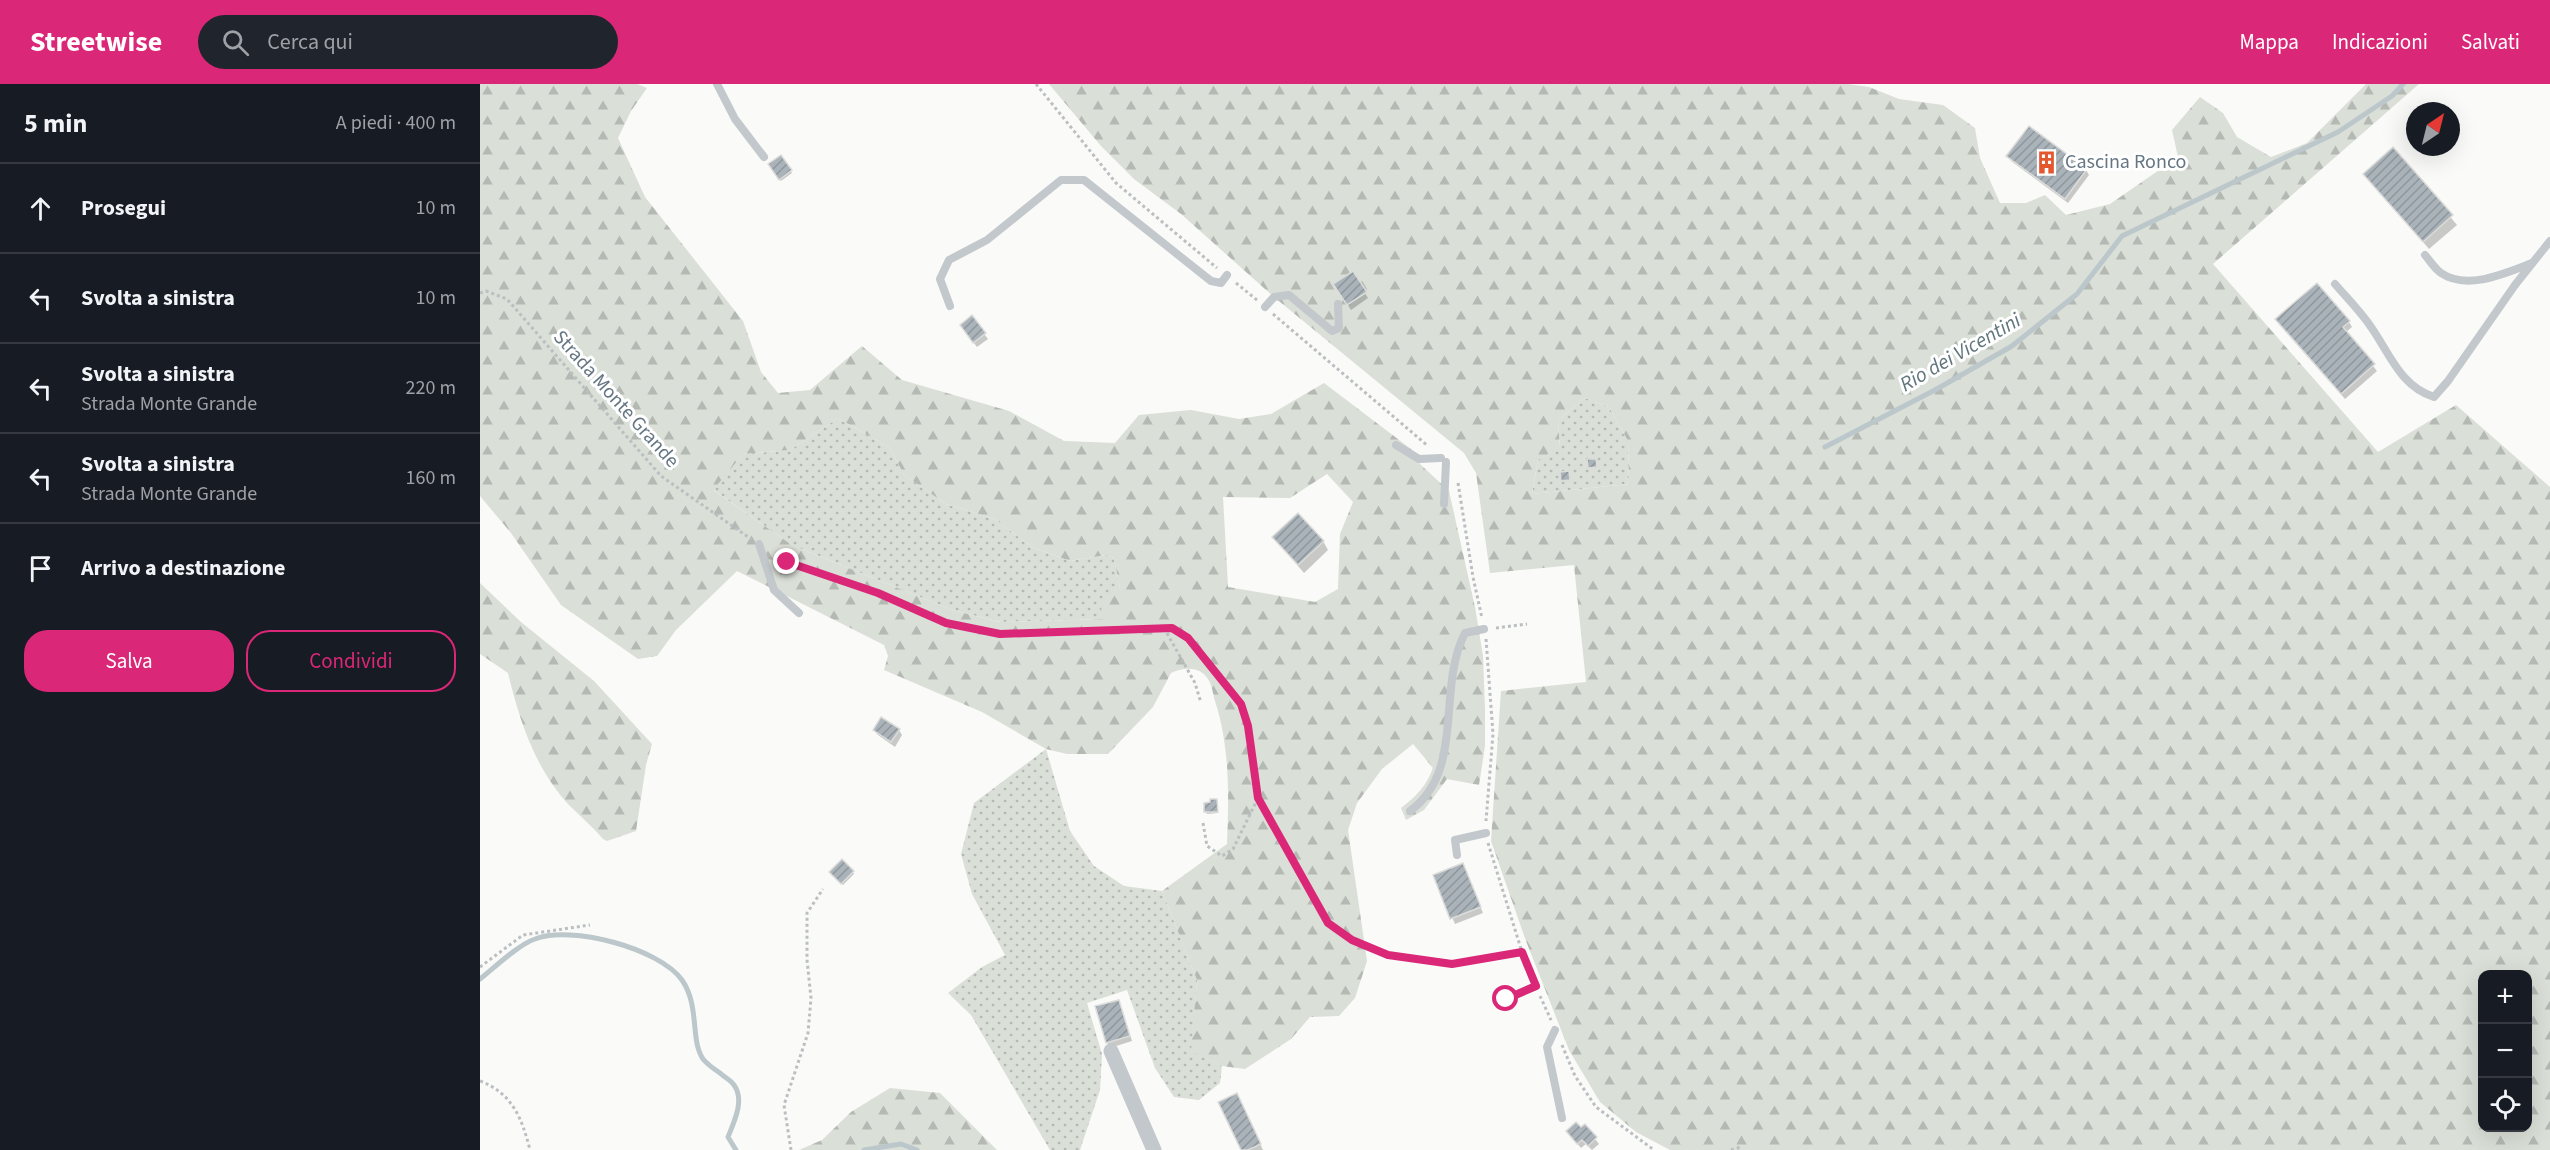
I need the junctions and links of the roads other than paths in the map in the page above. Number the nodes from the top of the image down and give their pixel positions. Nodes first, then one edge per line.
1 (717, 84) edge
2 (764, 157) dead end
3 (2550, 242) edge
4 (2425, 255) dead end
5 (2533, 263) junction
6 (1227, 275) road end
7 (2335, 284) dead end
8 (1338, 304) dead end
9 (950, 306) dead end
10 (1265, 307) road end
11 (1396, 445) dead end
12 (1444, 504) dead end
13 (759, 544) road end
14 (799, 613) dead end
15 (1484, 629) road end
16 (1410, 811) dead end
17 (1486, 833) road end
18 (1457, 855) dead end
19 (1536, 986) road end
20 (1506, 999) dead end
21 (1555, 1030) road end
22 (1111, 1051) dead end
23 (1562, 1118) dead end
24 (1154, 1150) edge

1 - 2 lane
3 - 5 lane
4 - 5 lane
5 - 7 lane
6 - 9 lane
8 - 10 lane
11 - 12 lane
13 - 14 lane
15 - 16 lane
17 - 18 lane
19 - 20 lane
21 - 23 lane
22 - 24 street

